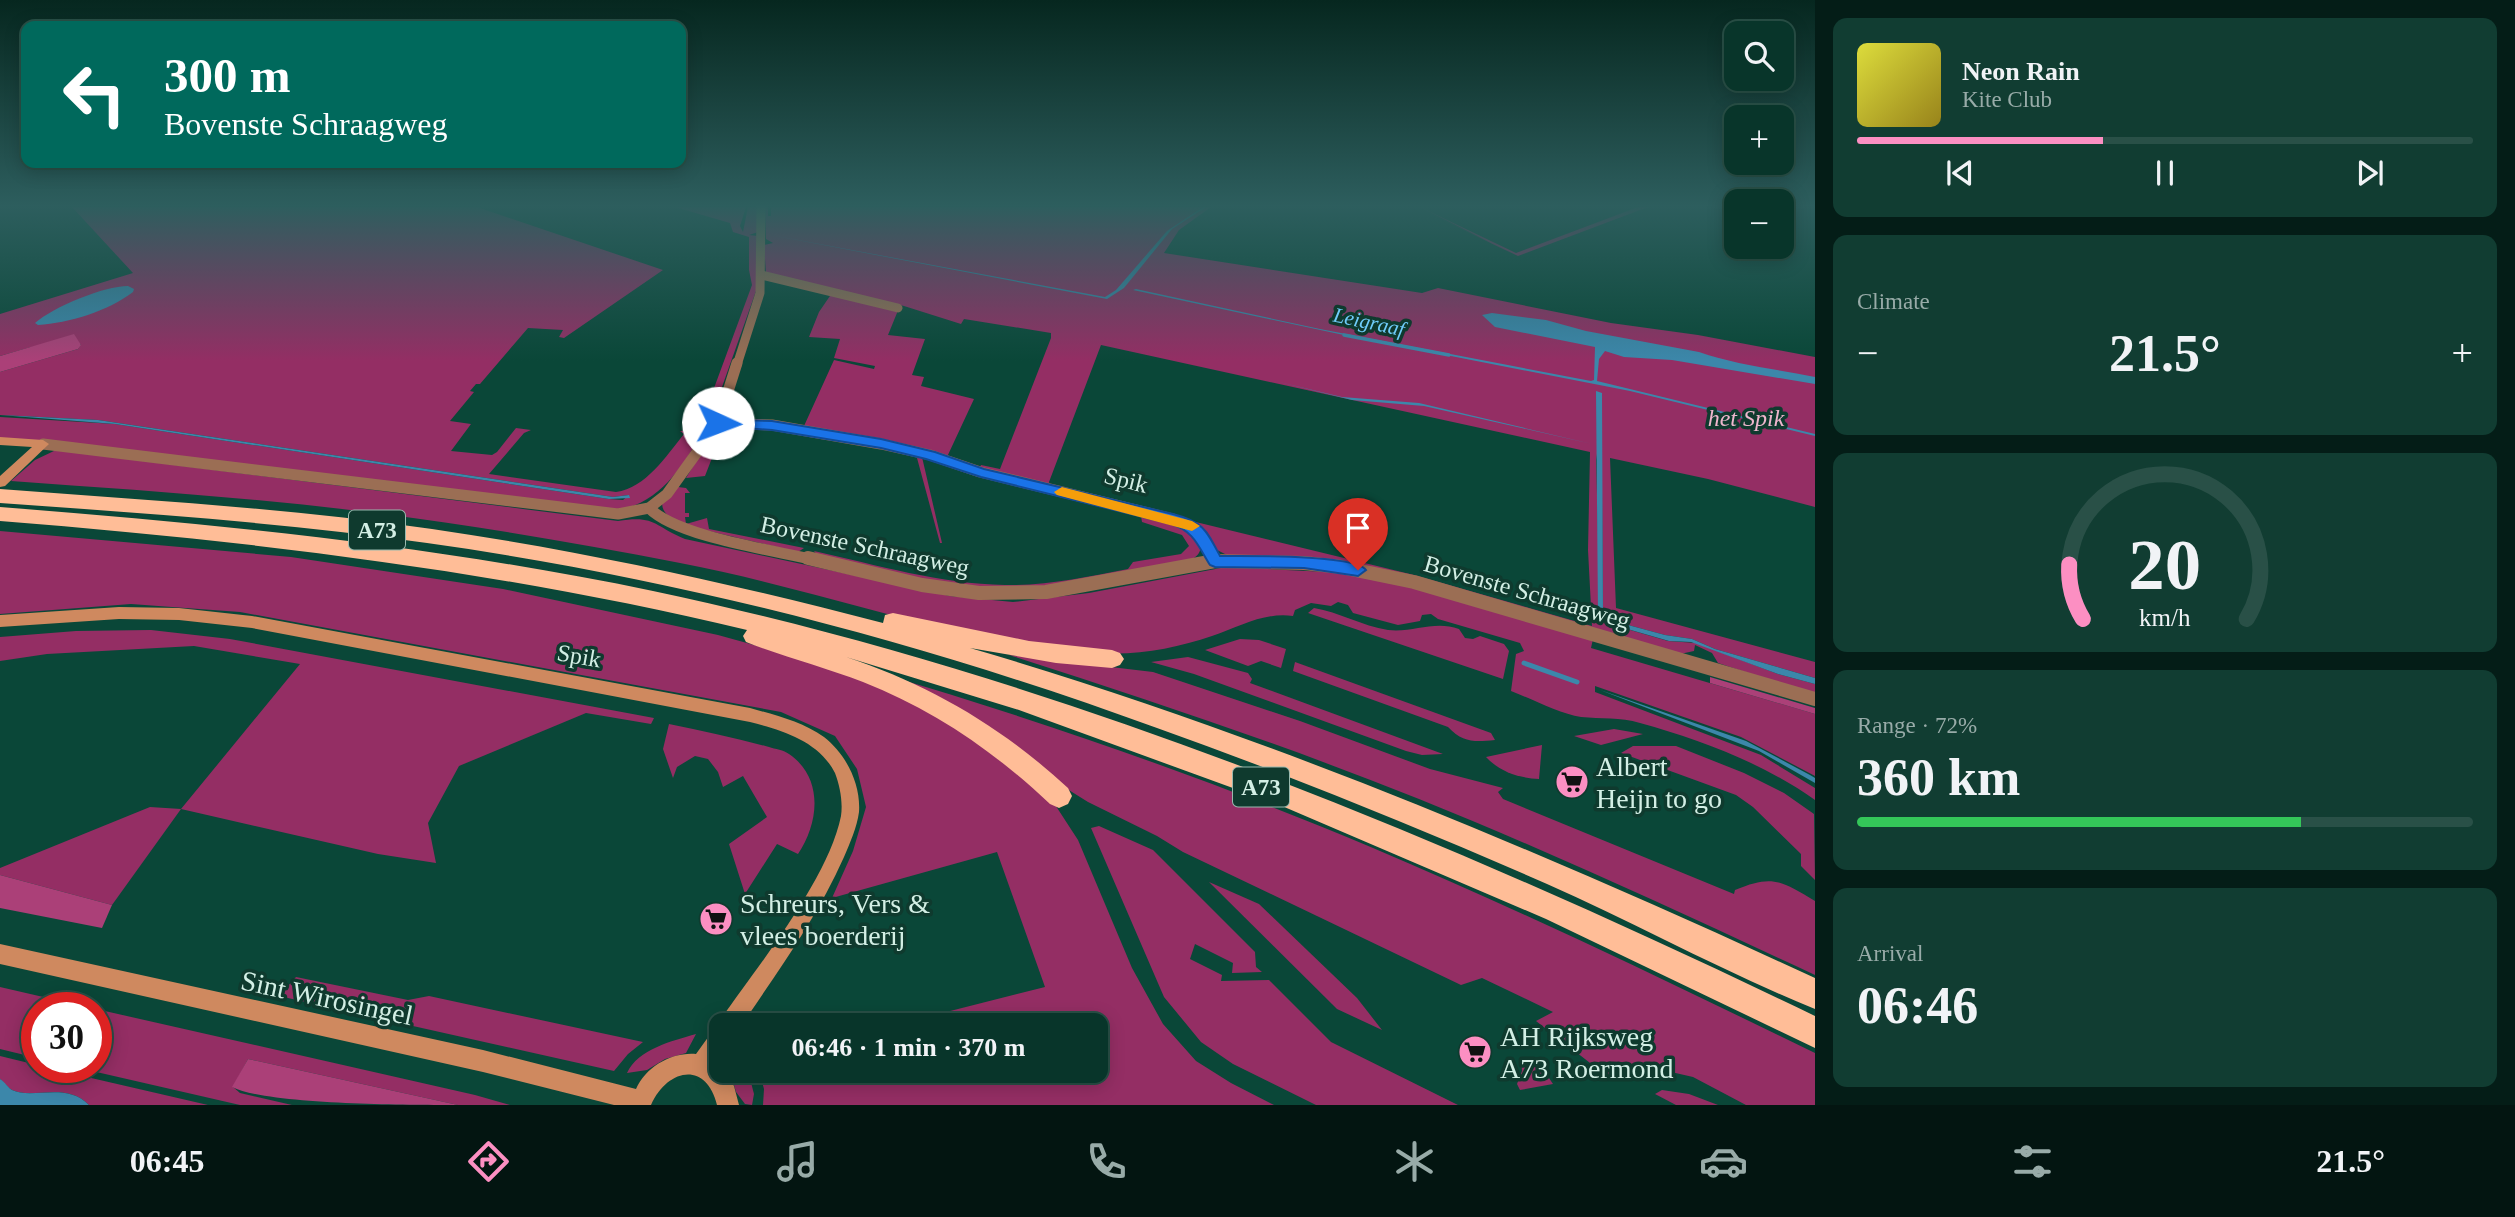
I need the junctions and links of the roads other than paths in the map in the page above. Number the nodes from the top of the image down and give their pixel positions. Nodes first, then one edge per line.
1 (762, 259) edge
2 (762, 275) junction
3 (898, 308) dead end
4 (718, 423) junction
5 (0, 442) edge
6 (43, 444) junction
7 (0, 483) edge
8 (0, 496) edge
9 (649, 508) junction
10 (0, 514) edge
11 (1215, 561) junction
12 (750, 596) junction
13 (684, 607) junction
14 (0, 621) edge
15 (1112, 659) dead end
16 (1815, 699) edge
17 (1059, 796) dead end
18 (0, 954) edge
19 (1815, 994) edge
20 (737, 1013) edge
21 (1815, 1032) edge
22 (709, 1053) edge
23 (701, 1065) junction
24 (640, 1103) edge
25 (728, 1105) edge

1 - 2 street
2 - 3 street
2 - 4 street
4 - 9 street
4 - 11 street, Spik
5 - 6 street
6 - 7 street
6 - 9 street
8 - 12 highway, A73
9 - 11 street, Bovenste Schraagweg
10 - 13 highway, A73
11 - 16 street, Bovenste Schraagweg
12 - 15 highway, A73
12 - 19 highway, A73
13 - 17 highway, A73
13 - 21 highway, A73
14 - 20 street, Spik
18 - 24 street, Sint Wirosingel
22 - 23 street
23 - 24 street
23 - 25 street

